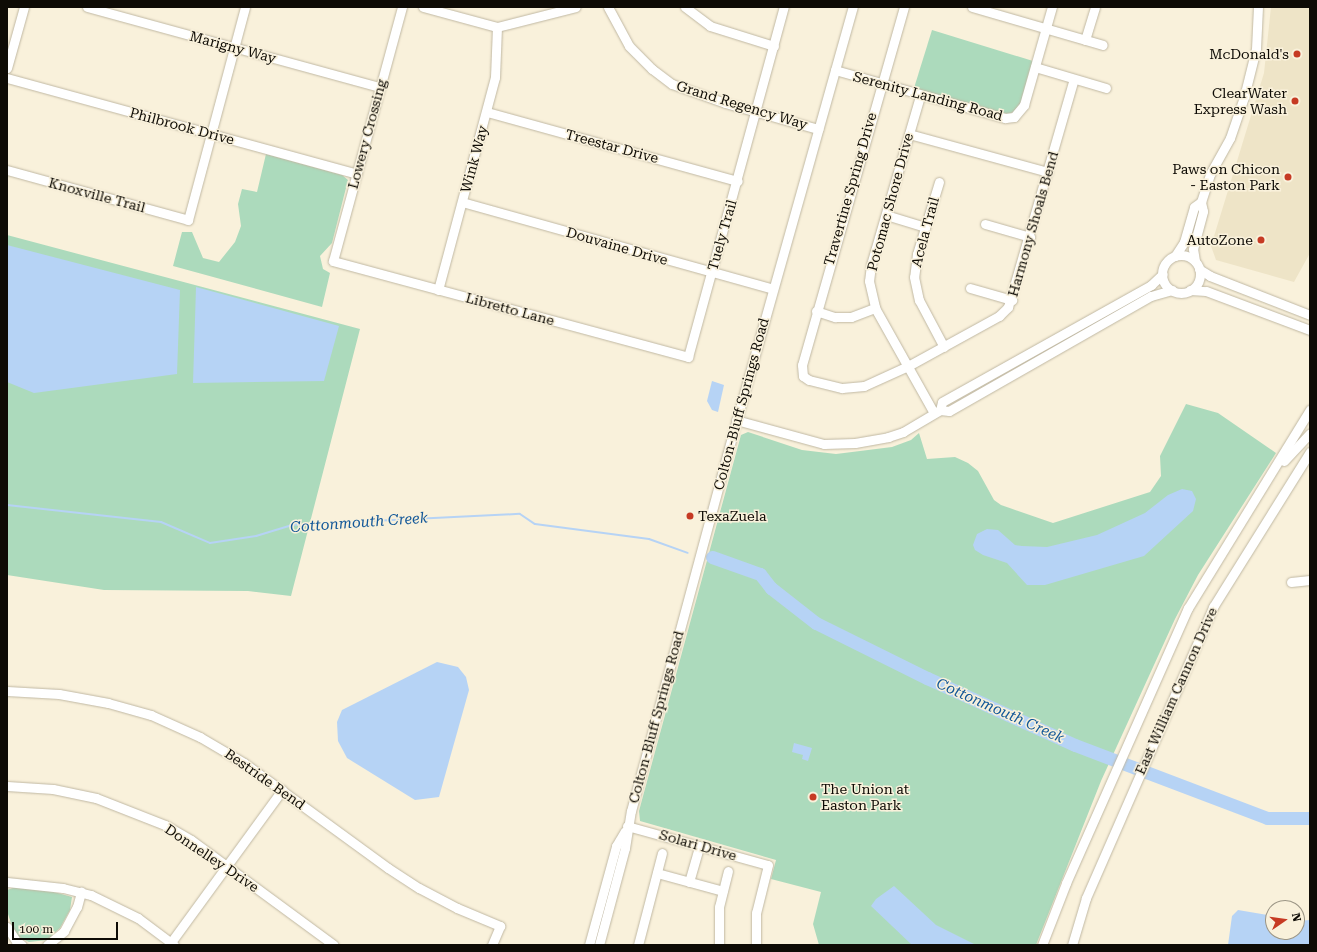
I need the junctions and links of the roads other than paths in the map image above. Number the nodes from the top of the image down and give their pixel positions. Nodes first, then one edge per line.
1 (24, 7) edge
2 (87, 7) edge
3 (245, 7) edge
4 (402, 7) edge
5 (423, 7) edge
6 (576, 7) edge
7 (608, 7) edge
8 (685, 7) edge
9 (784, 7) edge
10 (853, 7) edge
11 (904, 7) edge
12 (972, 7) edge
13 (1009, 7) edge
14 (1052, 7) edge
15 (1094, 7) edge
16 (1258, 7) edge
17 (451, 10) edge
18 (1007, 17) junction
19 (497, 26) junction
20 (1046, 28) junction
21 (1086, 40) junction
22 (1104, 45) dead end
23 (774, 46) junction
24 (234, 47) junction
25 (7, 68) edge
26 (1035, 68) junction
27 (835, 70) junction
28 (7, 78) edge
29 (1074, 79) junction
30 (880, 83) junction
31 (380, 87) junction
32 (1106, 88) dead end
33 (920, 96) junction
34 (487, 112) junction
35 (756, 112) junction
36 (818, 129) junction
37 (211, 133) junction
38 (909, 134) junction
39 (7, 170) edge
40 (1048, 172) junction
41 (357, 174) junction
42 (738, 181) junction
43 (938, 182) dead end
44 (462, 202) junction
45 (1201, 202) junction
46 (886, 215) junction
47 (985, 224) dead end
48 (925, 227) junction
49 (1030, 237) junction
50 (1176, 256) junction
51 (333, 262) joint
52 (1197, 265) junction
53 (712, 272) junction
54 (1163, 274) junction
55 (970, 288) dead end
56 (773, 289) junction
57 (438, 290) junction
58 (1172, 290) junction
59 (1190, 290) junction
60 (1012, 300) junction
61 (875, 308) junction
62 (816, 311) junction
63 (1310, 315) edge
64 (1310, 330) edge
65 (944, 347) junction
66 (688, 357) joint
67 (908, 366) junction
68 (802, 373) joint
69 (1310, 410) edge
70 (937, 412) junction
71 (736, 420) junction
72 (1310, 432) edge
73 (1310, 452) edge
74 (1255, 497) junction
75 (1310, 580) edge
76 (1291, 582) dead end
77 (7, 691) edge
78 (7, 786) edge
79 (282, 790) junction
80 (627, 826) junction
81 (699, 846) junction
82 (662, 853) dead end
83 (226, 865) junction
84 (728, 871) dead end
85 (657, 873) junction
86 (7, 882) edge
87 (689, 882) junction
88 (723, 891) junction
89 (81, 892) junction
90 (7, 927) edge
91 (171, 944) edge
92 (22, 945) edge
93 (47, 945) edge
94 (334, 945) edge
95 (492, 945) edge
96 (589, 945) edge
97 (599, 945) edge
98 (638, 945) edge
99 (719, 945) edge
100 (755, 945) edge
101 (1042, 945) edge
102 (1072, 945) edge

1 - 25 street
2 - 24 street, Marigny Way
3 - 24 street
4 - 31 street, Lowery Crossing
5 - 17 street
6 - 19 street
7 - 35 street, Grand Regency Way
8 - 23 street
9 - 23 street, Tuely Trail
10 - 27 street, Colton-Bluff Springs Road
11 - 30 street, Travertine Spring Drive
12 - 18 street
13 - 18 street
14 - 20 street, Serenity Landing Road
15 - 21 street
16 - 45 street
17 - 19 street
18 - 20 street
19 - 34 street, Wink Way
20 - 21 street
20 - 26 street, Serenity Landing Road
21 - 22 street
23 - 35 street, Tuely Trail
24 - 31 street, Marigny Way
24 - 37 street
26 - 29 street
26 - 33 street, Serenity Landing Road
27 - 30 street, Serenity Landing Road
27 - 36 street, Colton-Bluff Springs Road
28 - 37 street, Philbrook Drive
29 - 32 street
29 - 40 street, Harmony Shoals Bend
30 - 33 street, Serenity Landing Road
30 - 62 street, Travertine Spring Drive
31 - 41 street, Lowery Crossing
33 - 38 street, Potomac Shore Drive
34 - 42 street, Treestar Drive
34 - 44 street, Wink Way
35 - 36 street, Grand Regency Way
35 - 42 street, Tuely Trail
36 - 56 street, Colton-Bluff Springs Road
37 - 39 street, Knoxville Trail
37 - 41 street, Philbrook Drive
38 - 40 street
38 - 46 street, Potomac Shore Drive
40 - 49 street, Harmony Shoals Bend
41 - 51 street, Lowery Crossing
42 - 53 street, Tuely Trail
43 - 48 street, Acela Trail
44 - 53 street, Douvaine Drive
44 - 57 street, Wink Way
45 - 50 street
45 - 52 street
46 - 48 street
46 - 61 street, Potomac Shore Drive
47 - 49 street
48 - 65 street, Acela Trail
49 - 60 street, Harmony Shoals Bend
50 - 52 street
50 - 54 street
51 - 57 street, Libretto Lane
52 - 59 street
52 - 63 street
53 - 56 street, Douvaine Drive
53 - 66 street, Tuely Trail
54 - 58 street
54 - 70 street
55 - 60 street
56 - 71 street, Colton-Bluff Springs Road
57 - 66 street, Libretto Lane
58 - 59 street
58 - 70 street
59 - 64 street
60 - 65 street, Harmony Shoals Bend
61 - 62 street
61 - 67 street, Potomac Shore Drive
62 - 68 street, Travertine Spring Drive
65 - 67 street, Harmony Shoals Bend
67 - 68 street, Harmony Shoals Bend
67 - 70 street, Potomac Shore Drive
69 - 74 street, East William Cannon Drive
70 - 71 street
71 - 80 street, Colton-Bluff Springs Road
72 - 74 street, East William Cannon Drive
73 - 102 street, East William Cannon Drive
74 - 101 street, East William Cannon Drive
75 - 76 street
77 - 79 street, Bestride Bend
78 - 83 street, Donnelley Drive
79 - 83 street
79 - 95 street, Bestride Bend
80 - 81 street, Solari Drive
80 - 96 street, Colton-Bluff Springs Road
80 - 97 street, Colton-Bluff Springs Road
81 - 87 street
81 - 100 street, Solari Drive
82 - 85 street
83 - 91 street
83 - 94 street, Donnelley Drive
84 - 88 street
85 - 87 street
85 - 98 street
86 - 89 street
87 - 88 street
88 - 99 street
89 - 91 street
89 - 93 street
90 - 92 street

